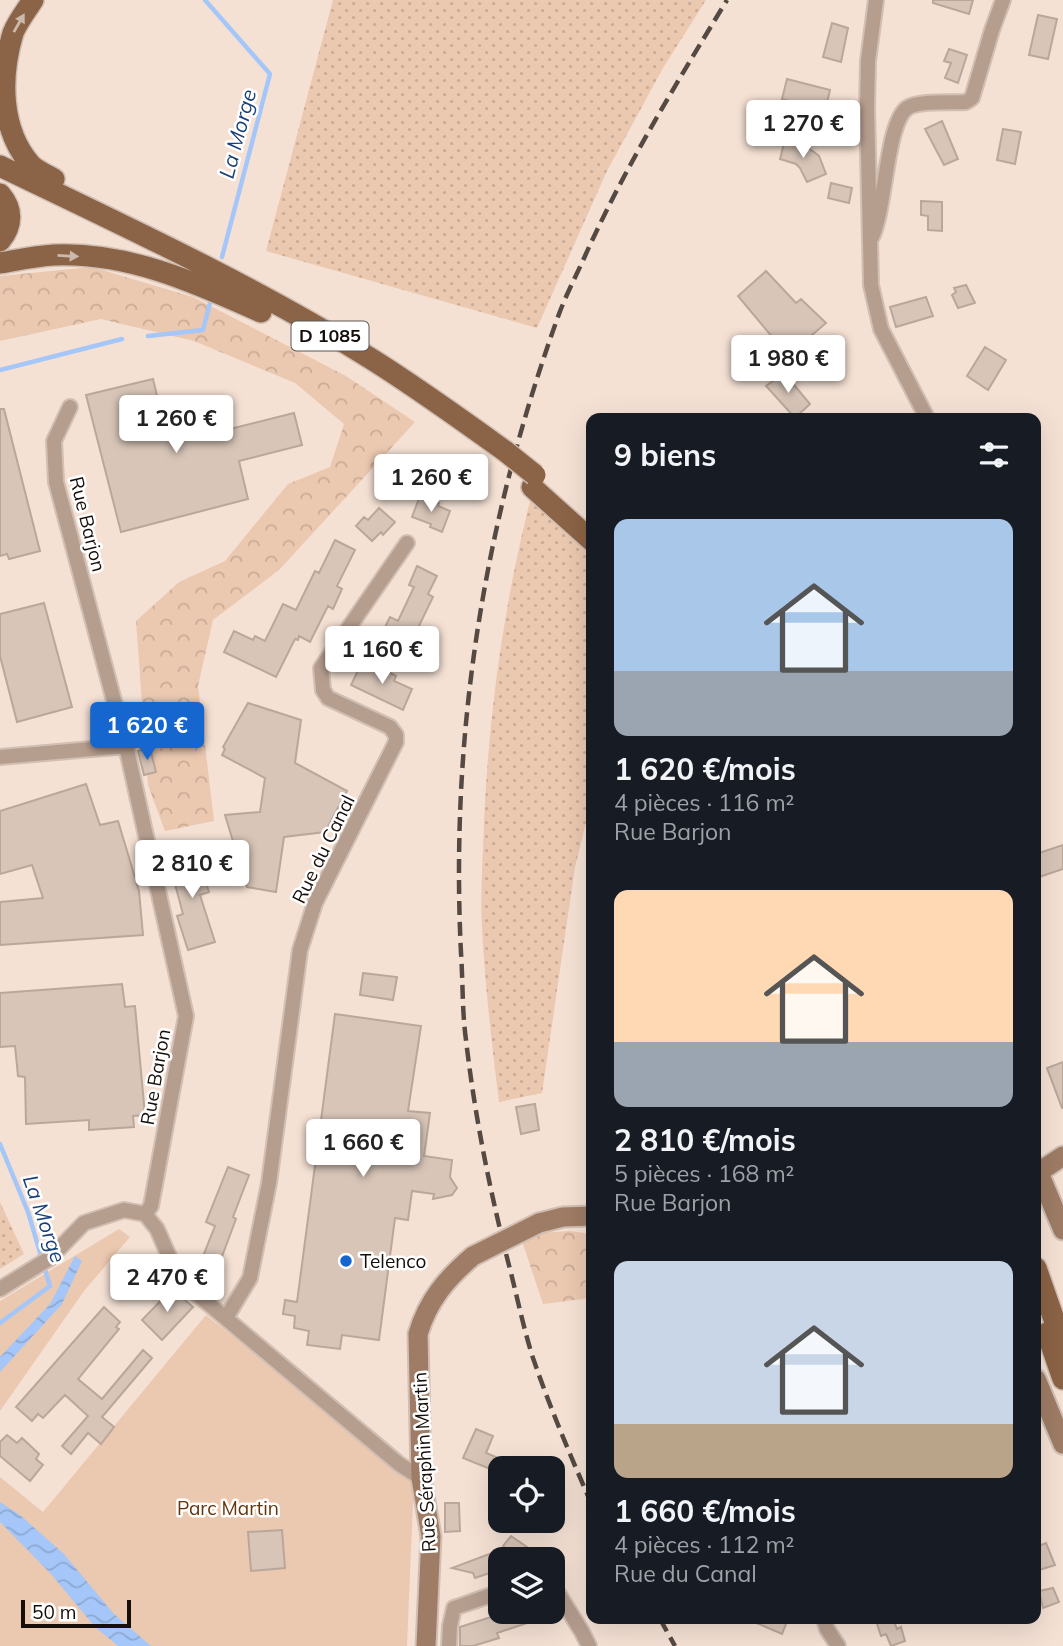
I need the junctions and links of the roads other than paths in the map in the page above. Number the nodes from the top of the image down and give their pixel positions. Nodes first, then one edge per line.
1 (33, 0) edge
2 (876, 0) edge
3 (1003, 0) edge
4 (0, 166) edge
5 (0, 178) edge
6 (0, 194) edge
7 (145, 235) junction
8 (869, 240) junction
9 (0, 241) edge
10 (0, 262) edge
11 (275, 318) junction
12 (70, 407) dead end
13 (924, 413) edge
14 (504, 457) junction
15 (534, 481) junction
16 (586, 521) edge
17 (586, 535) edge
18 (407, 543) dead end
19 (126, 746) junction
20 (0, 757) edge
21 (1063, 1156) edge
22 (1041, 1169) edge
23 (1041, 1180) edge
24 (145, 1214) junction
25 (586, 1216) edge
26 (1063, 1230) edge
27 (1041, 1282) edge
28 (0, 1289) edge
29 (1041, 1315) edge
30 (226, 1318) junction
31 (1063, 1345) edge
32 (1063, 1378) edge
33 (1041, 1391) edge
34 (1063, 1444) edge
35 (421, 1478) junction
36 (488, 1596) edge
37 (565, 1604) edge
38 (826, 1624) edge
39 (426, 1646) edge
40 (449, 1646) edge
41 (589, 1646) edge
42 (838, 1646) edge

7 -> 1 main road
2 - 8 street
3 - 8 street
4 - 7 main road, D 1085
5 - 11 main road, D 1085
6 - 9 main road
7 - 14 main road, D 1085
8 - 13 street
10 -> 11 main road
11 - 14 main road, D 1085
12 - 19 street, Rue Barjon
14 - 15 main road, D 1085, bridge
15 - 16 main road, D 1085
15 - 17 main road, D 1085
18 - 30 street, Rue du Canal
19 - 20 street
19 - 24 street, Rue Barjon
21 - 22 street
23 - 26 street
24 - 28 street
24 - 30 street
25 - 35 street, Rue Séraphin Martin, bridge
27 - 31 main road
29 - 32 main road
30 - 35 street
33 - 34 street
35 - 39 street, Rue Séraphin Martin
36 - 40 street
37 - 41 street
38 - 42 street

